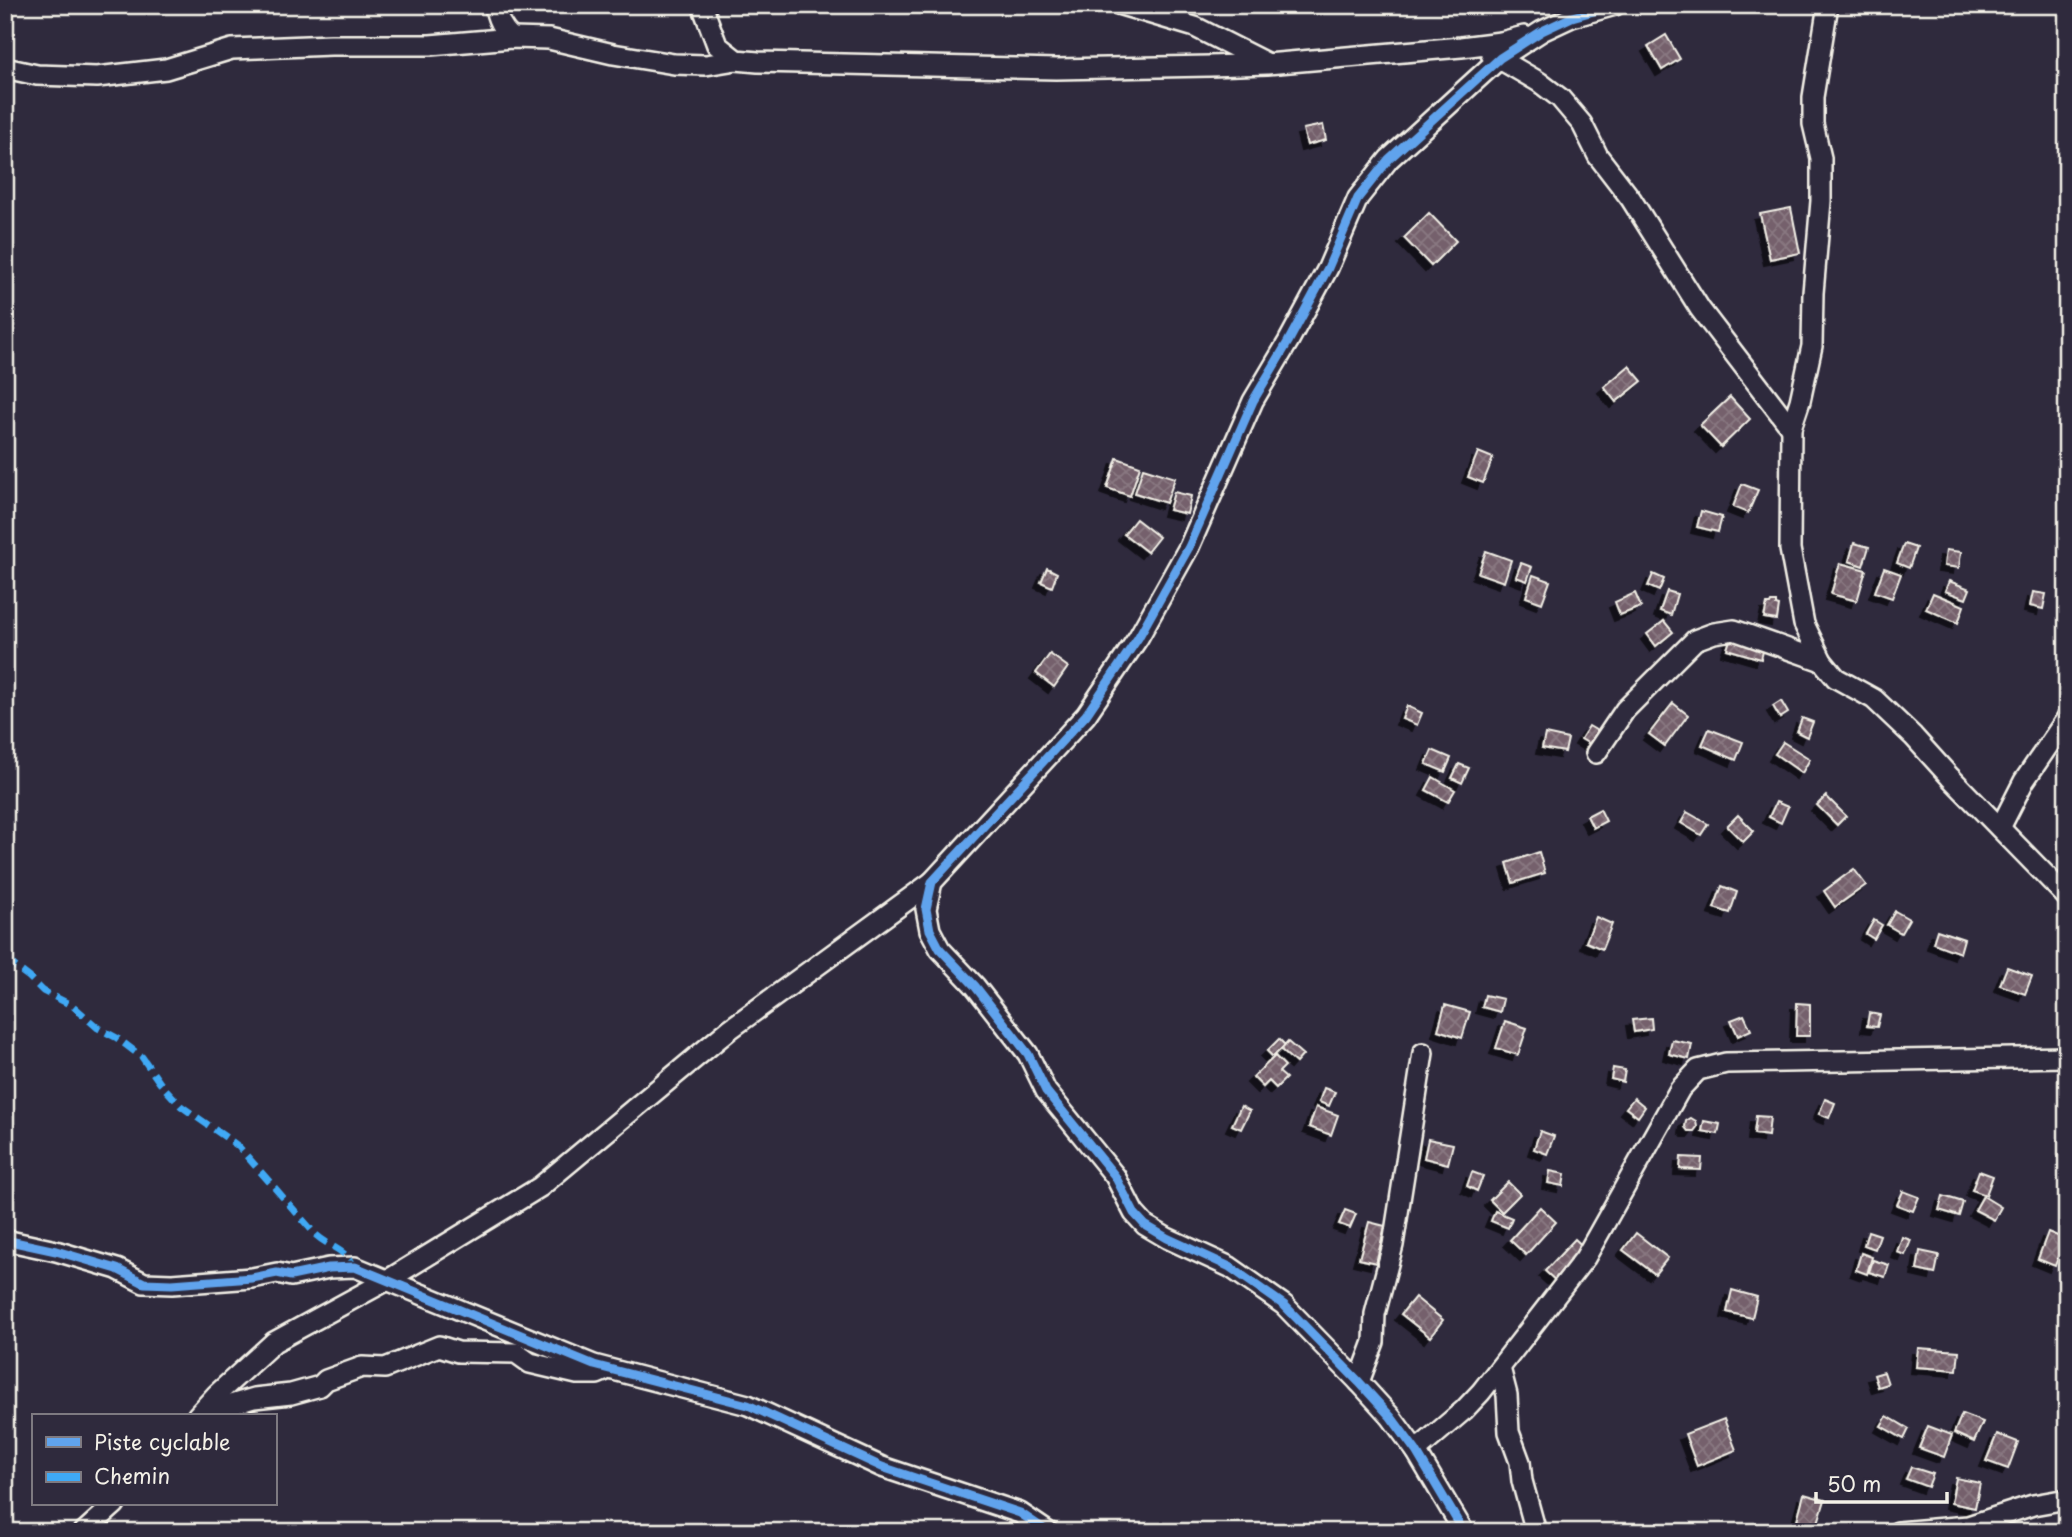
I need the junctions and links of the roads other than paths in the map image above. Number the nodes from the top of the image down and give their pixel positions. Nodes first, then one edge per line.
1 (495, 5) edge
2 (702, 5) edge
3 (1121, 5) edge
4 (1615, 5) edge
5 (1828, 5) edge
6 (1542, 31) junction
7 (512, 38) junction
8 (1461, 47) junction
9 (1500, 58) junction
10 (736, 60) junction
11 (1267, 64) junction
12 (5, 68) edge
13 (1791, 428) junction
14 (1822, 661) junction
15 (2067, 718) edge
16 (1596, 753) dead end
17 (2000, 828) junction
18 (932, 882) junction
19 (2067, 897) edge
20 (892, 911) junction
21 (927, 916) junction
22 (1423, 1054) dead end
23 (2067, 1057) edge
24 (5, 1240) edge
25 (386, 1281) junction
26 (1500, 1368) junction
27 (608, 1369) junction
28 (1359, 1382) junction
29 (199, 1414) edge
30 (213, 1414) edge
31 (1416, 1451) junction
32 (2067, 1499) edge
33 (113, 1506) edge
34 (84, 1532) edge
35 (1048, 1532) edge
36 (1464, 1532) edge
37 (1536, 1532) edge
38 (1898, 1532) edge

1 - 7 street
2 - 10 street
3 - 11 street
4 - 6 street
5 - 13 street
6 - 8 street
6 - 9 street
7 - 10 street
7 - 12 street
8 - 9 street
8 - 11 street
9 - 13 street
9 - 18 street
10 - 11 street
13 - 14 street
14 - 16 street
14 - 17 street
15 - 17 street
17 - 19 street
18 - 20 street
18 - 21 street
20 - 21 street
20 - 25 street
21 - 28 street
22 - 28 street
23 - 26 street
24 - 25 street
25 - 27 street
25 - 29 street
26 - 31 street
26 - 37 street
27 - 30 street
27 - 35 street
28 - 31 street
31 - 36 street
32 - 38 street
33 - 34 street

